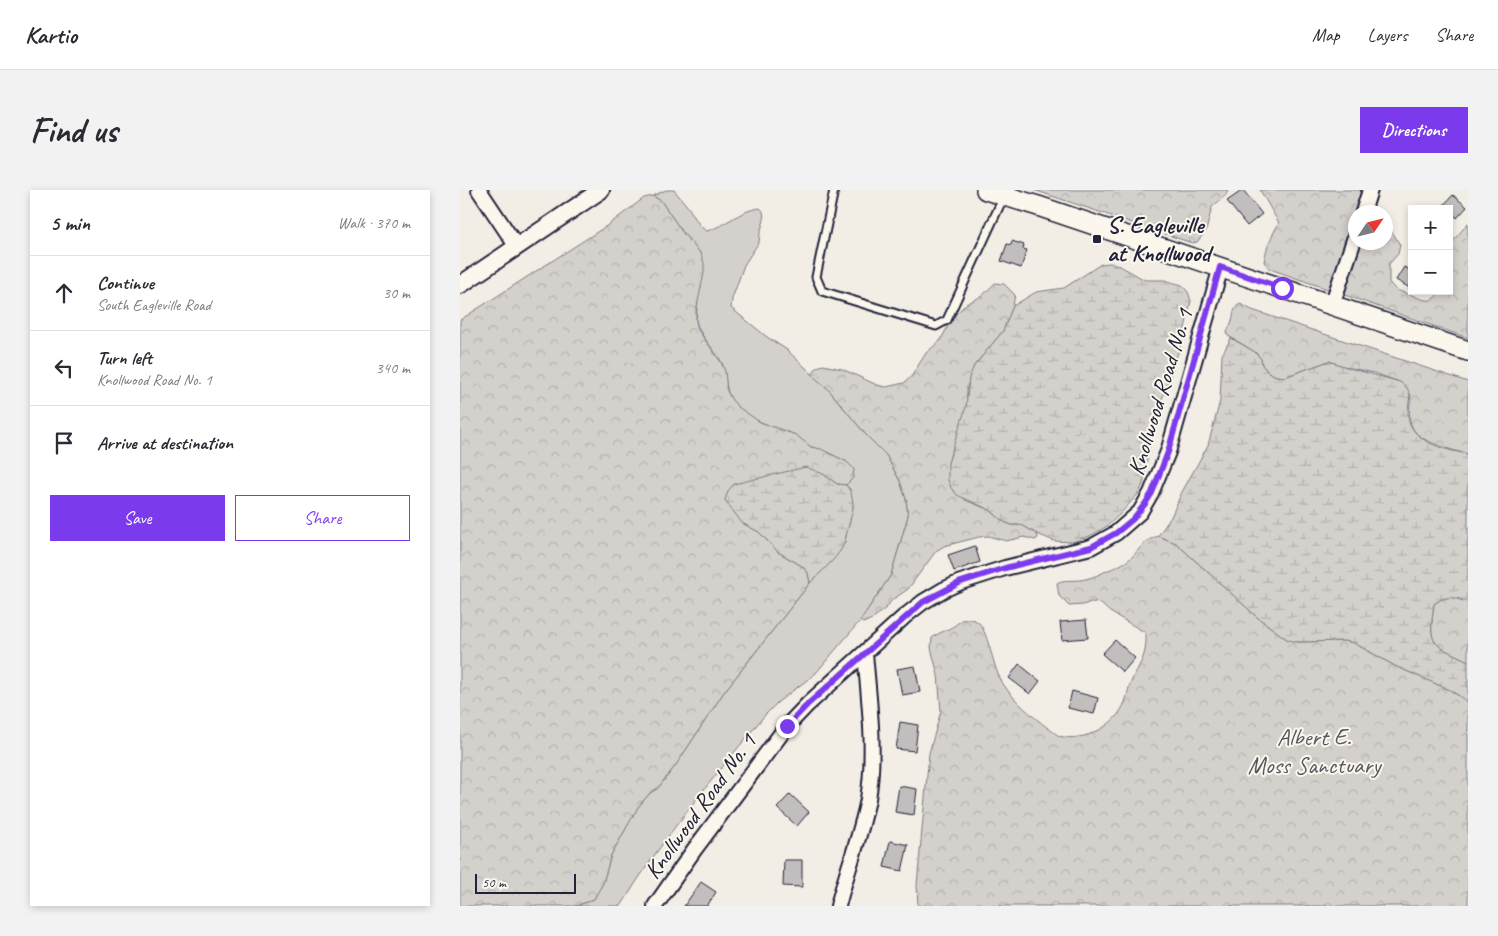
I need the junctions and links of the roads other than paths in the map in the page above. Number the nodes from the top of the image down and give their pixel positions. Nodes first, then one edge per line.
1 (479, 190) edge
2 (601, 190) edge
3 (834, 190) edge
4 (986, 190) edge
5 (1370, 190) edge
6 (1004, 196) junction
7 (1365, 205) edge
8 (517, 247) junction
9 (1351, 250) edge
10 (1220, 267) junction
11 (460, 285) edge
12 (1332, 305) junction
13 (1468, 351) edge
14 (865, 653) junction
15 (655, 906) edge
16 (838, 906) edge

1 - 8 street
2 - 8 street
3 - 6 lane
4 - 6 main road
5 - 7 street
6 - 10 main road
8 - 11 street
9 - 12 street
10 - 12 main road
10 - 14 street, Knollwood Road No. 1
12 - 13 main road
14 - 15 street, Knollwood Road No. 1
14 - 16 street

